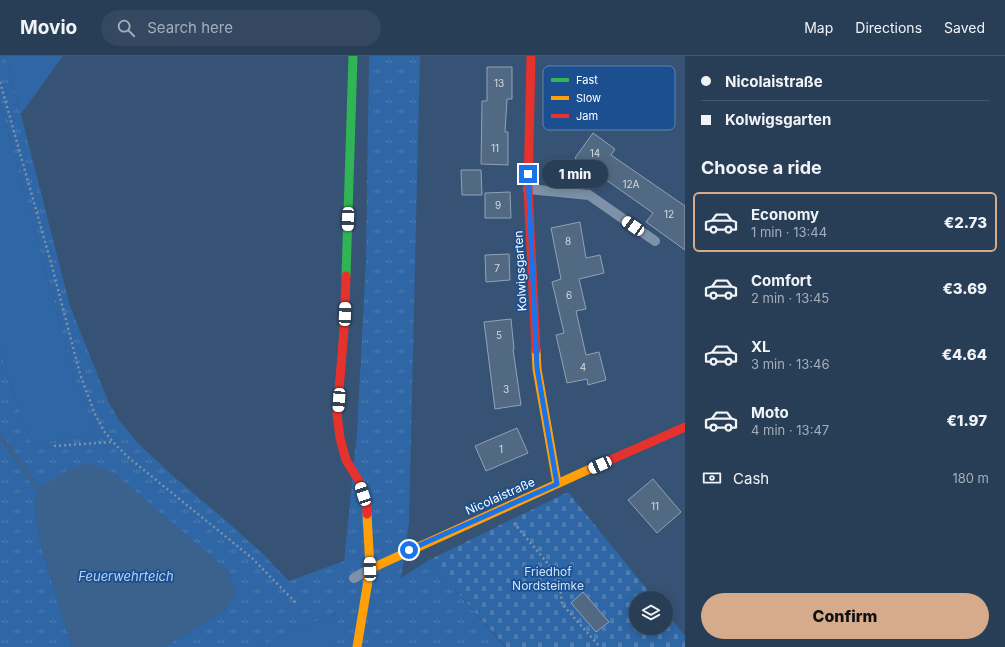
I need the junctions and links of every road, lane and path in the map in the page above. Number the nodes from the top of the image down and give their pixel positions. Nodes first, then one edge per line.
1 (353, 56) edge
2 (531, 56) edge
3 (0, 82) edge
4 (528, 189) junction
5 (654, 241) dead end
6 (685, 428) edge
7 (112, 442) junction
8 (54, 446) dead end
9 (557, 484) junction
10 (504, 508) junction
11 (370, 569) junction
12 (354, 578) dead end
13 (296, 603) dead end
14 (357, 647) edge
15 (600, 647) edge

1 - 11 street
2 - 4 street, Kolwigsgarten
3 - 7 path
4 - 5 lane
4 - 9 street, Kolwigsgarten
6 - 9 street, Nicolaistraße
7 - 8 path
7 - 13 path
9 - 10 street, Nicolaistraße
10 - 11 street, Nicolaistraße
10 - 15 path
11 - 12 lane
11 - 14 street

